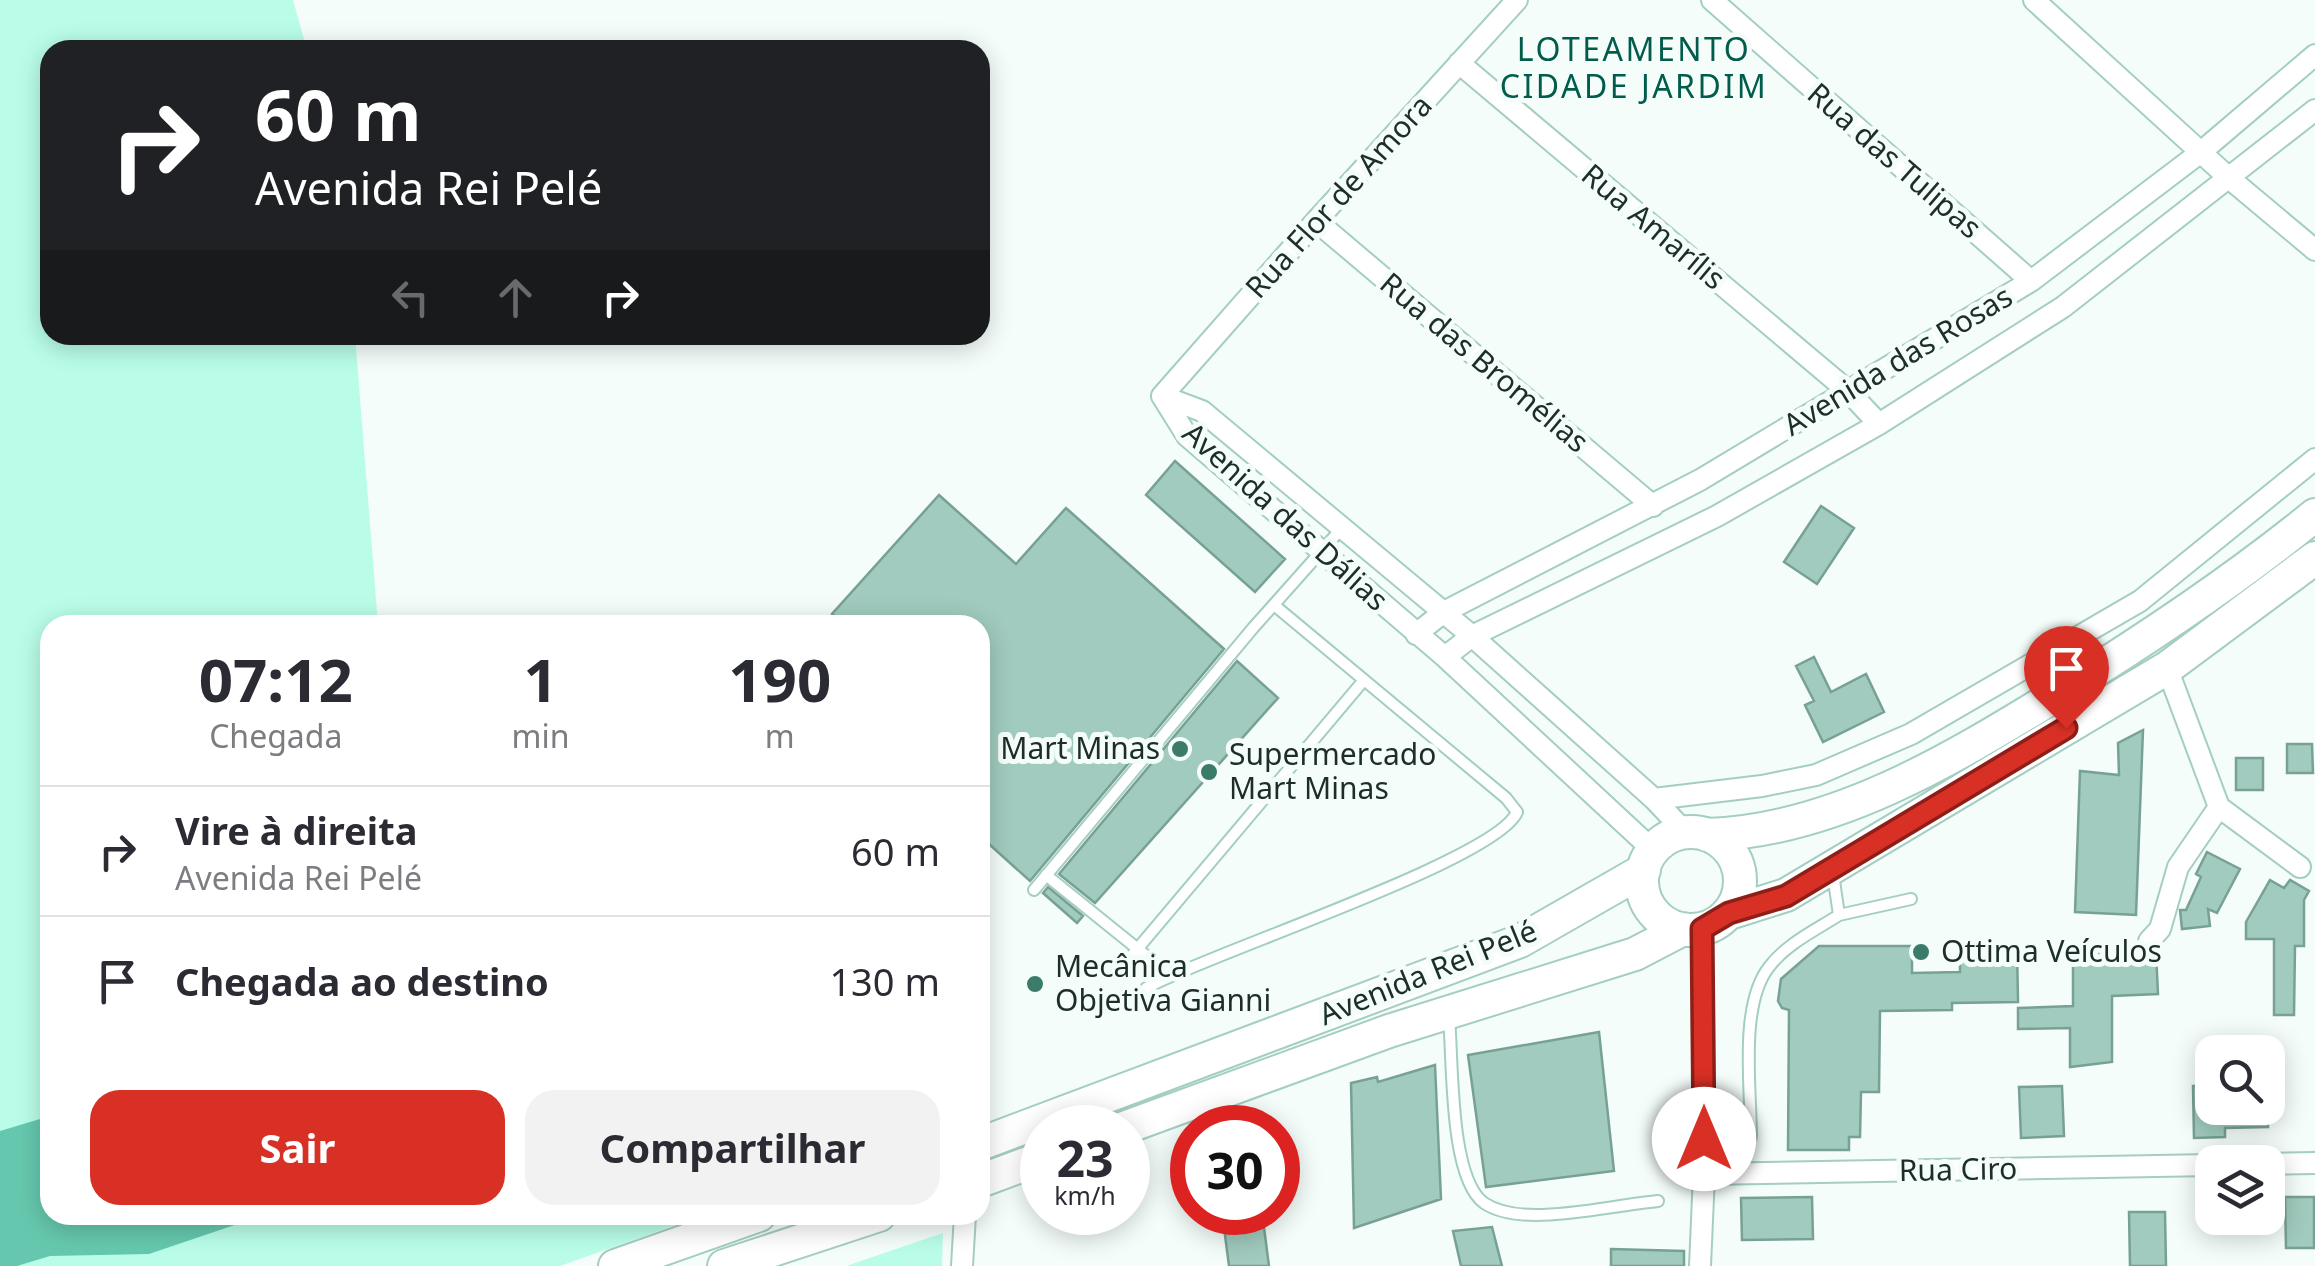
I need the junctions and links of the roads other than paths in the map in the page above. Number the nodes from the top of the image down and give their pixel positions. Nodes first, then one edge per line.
1 (1518, 0) edge
2 (1712, 0) edge
3 (2034, 0) edge
4 (2315, 55) edge
5 (1459, 63) junction
6 (2315, 110) edge
7 (2201, 152) junction
8 (2229, 178) junction
9 (1316, 220) junction
10 (2315, 250) edge
11 (2031, 282) junction
12 (1848, 391) junction
13 (1162, 396) junction
14 (1879, 424) junction
15 (2315, 459) edge
16 (1653, 506) junction
17 (2315, 514) edge
18 (1342, 528) junction
19 (1321, 554) junction
20 (2315, 558) edge
21 (1274, 605) junction
22 (1444, 612) junction
23 (1416, 634) junction
24 (1472, 636) junction
25 (1445, 657) junction
26 (2167, 668) junction
27 (1364, 680) junction
28 (1654, 798) junction
29 (2219, 807) junction
30 (1696, 834) junction
31 (1649, 860) junction
32 (2300, 867) dead end
33 (1833, 868) junction
34 (1046, 875) junction
35 (1034, 890) dead end
36 (1911, 899) dead end
37 (1839, 915) junction
38 (1705, 924) junction
39 (2149, 941) dead end
40 (1138, 948) junction
41 (1122, 966) dead end
42 (1170, 975) junction
43 (1146, 988) dead end
44 (1449, 1012) junction
45 (1150, 1118) edge
46 (1751, 1137) dead end
47 (990, 1140) edge
48 (2285, 1164) edge
49 (2315, 1164) edge
50 (2195, 1165) edge
51 (1020, 1166) edge
52 (1704, 1174) junction
53 (990, 1177) edge
54 (1658, 1200) dead end
55 (731, 1225) edge
56 (849, 1225) edge
57 (964, 1225) edge
58 (615, 1266) edge
59 (724, 1266) edge
60 (962, 1266) edge
61 (1700, 1266) edge

1 - 5 street, Rua Flor de Amora
2 - 11 street, Rua das Tulipas
3 - 7 street
4 - 7 street, Avenida das Rosas
5 - 9 street, Rua Flor de Amora
5 - 12 street, Rua Amarílis
6 - 8 street, Avenida das Rosas
7 - 8 street
7 - 11 street, Avenida das Rosas
8 - 10 street
8 - 14 street, Avenida das Rosas
9 - 13 street, Rua Flor de Amora
9 - 16 street, Rua das Bromélias
11 - 12 street, Avenida das Rosas
12 - 14 street, Rua Amarílis
12 - 16 street, Avenida das Rosas
13 - 18 street, Avenida das Dálias
13 - 19 street, Avenida das Dálias
14 - 24 street, Avenida das Rosas
15 - 28 street
16 - 22 street, Avenida das Rosas
17 - 30 main road
18 - 19 lane
18 - 22 street, Avenida das Dálias
19 - 21 lane
19 - 23 street, Avenida das Dálias
20 - 26 main road, Avenida Rei Pelé
21 - 27 lane
21 - 34 lane
22 - 23 street, Avenida das Rosas
22 - 24 street, Avenida das Dálias
23 - 25 street, Avenida das Dálias
24 - 25 street, Avenida das Rosas
24 - 28 street, Avenida das Dálias
25 - 31 street, Avenida das Dálias
26 - 29 street
26 - 33 main road, Avenida Rei Pelé
27 - 40 lane
27 - 42 lane
28 - 30 street, Avenida das Dálias
29 - 32 street
29 - 39 street
30 - 31 main road
30 - 38 main road
31 - 38 main road
31 - 47 main road, Avenida Rei Pelé
33 - 37 lane
33 - 38 main road, Avenida Rei Pelé
34 - 35 lane
34 - 40 lane
36 - 37 lane
37 - 46 lane
38 - 44 main road, Avenida Rei Pelé
38 - 52 street
40 - 41 lane
40 - 42 lane
42 - 43 lane
44 - 45 main road, Avenida Rei Pelé
44 - 54 lane
48 - 49 street
50 - 52 street, Rua Ciro
51 - 53 main road
52 - 61 street
55 - 58 main road
56 - 59 main road
57 - 60 street

